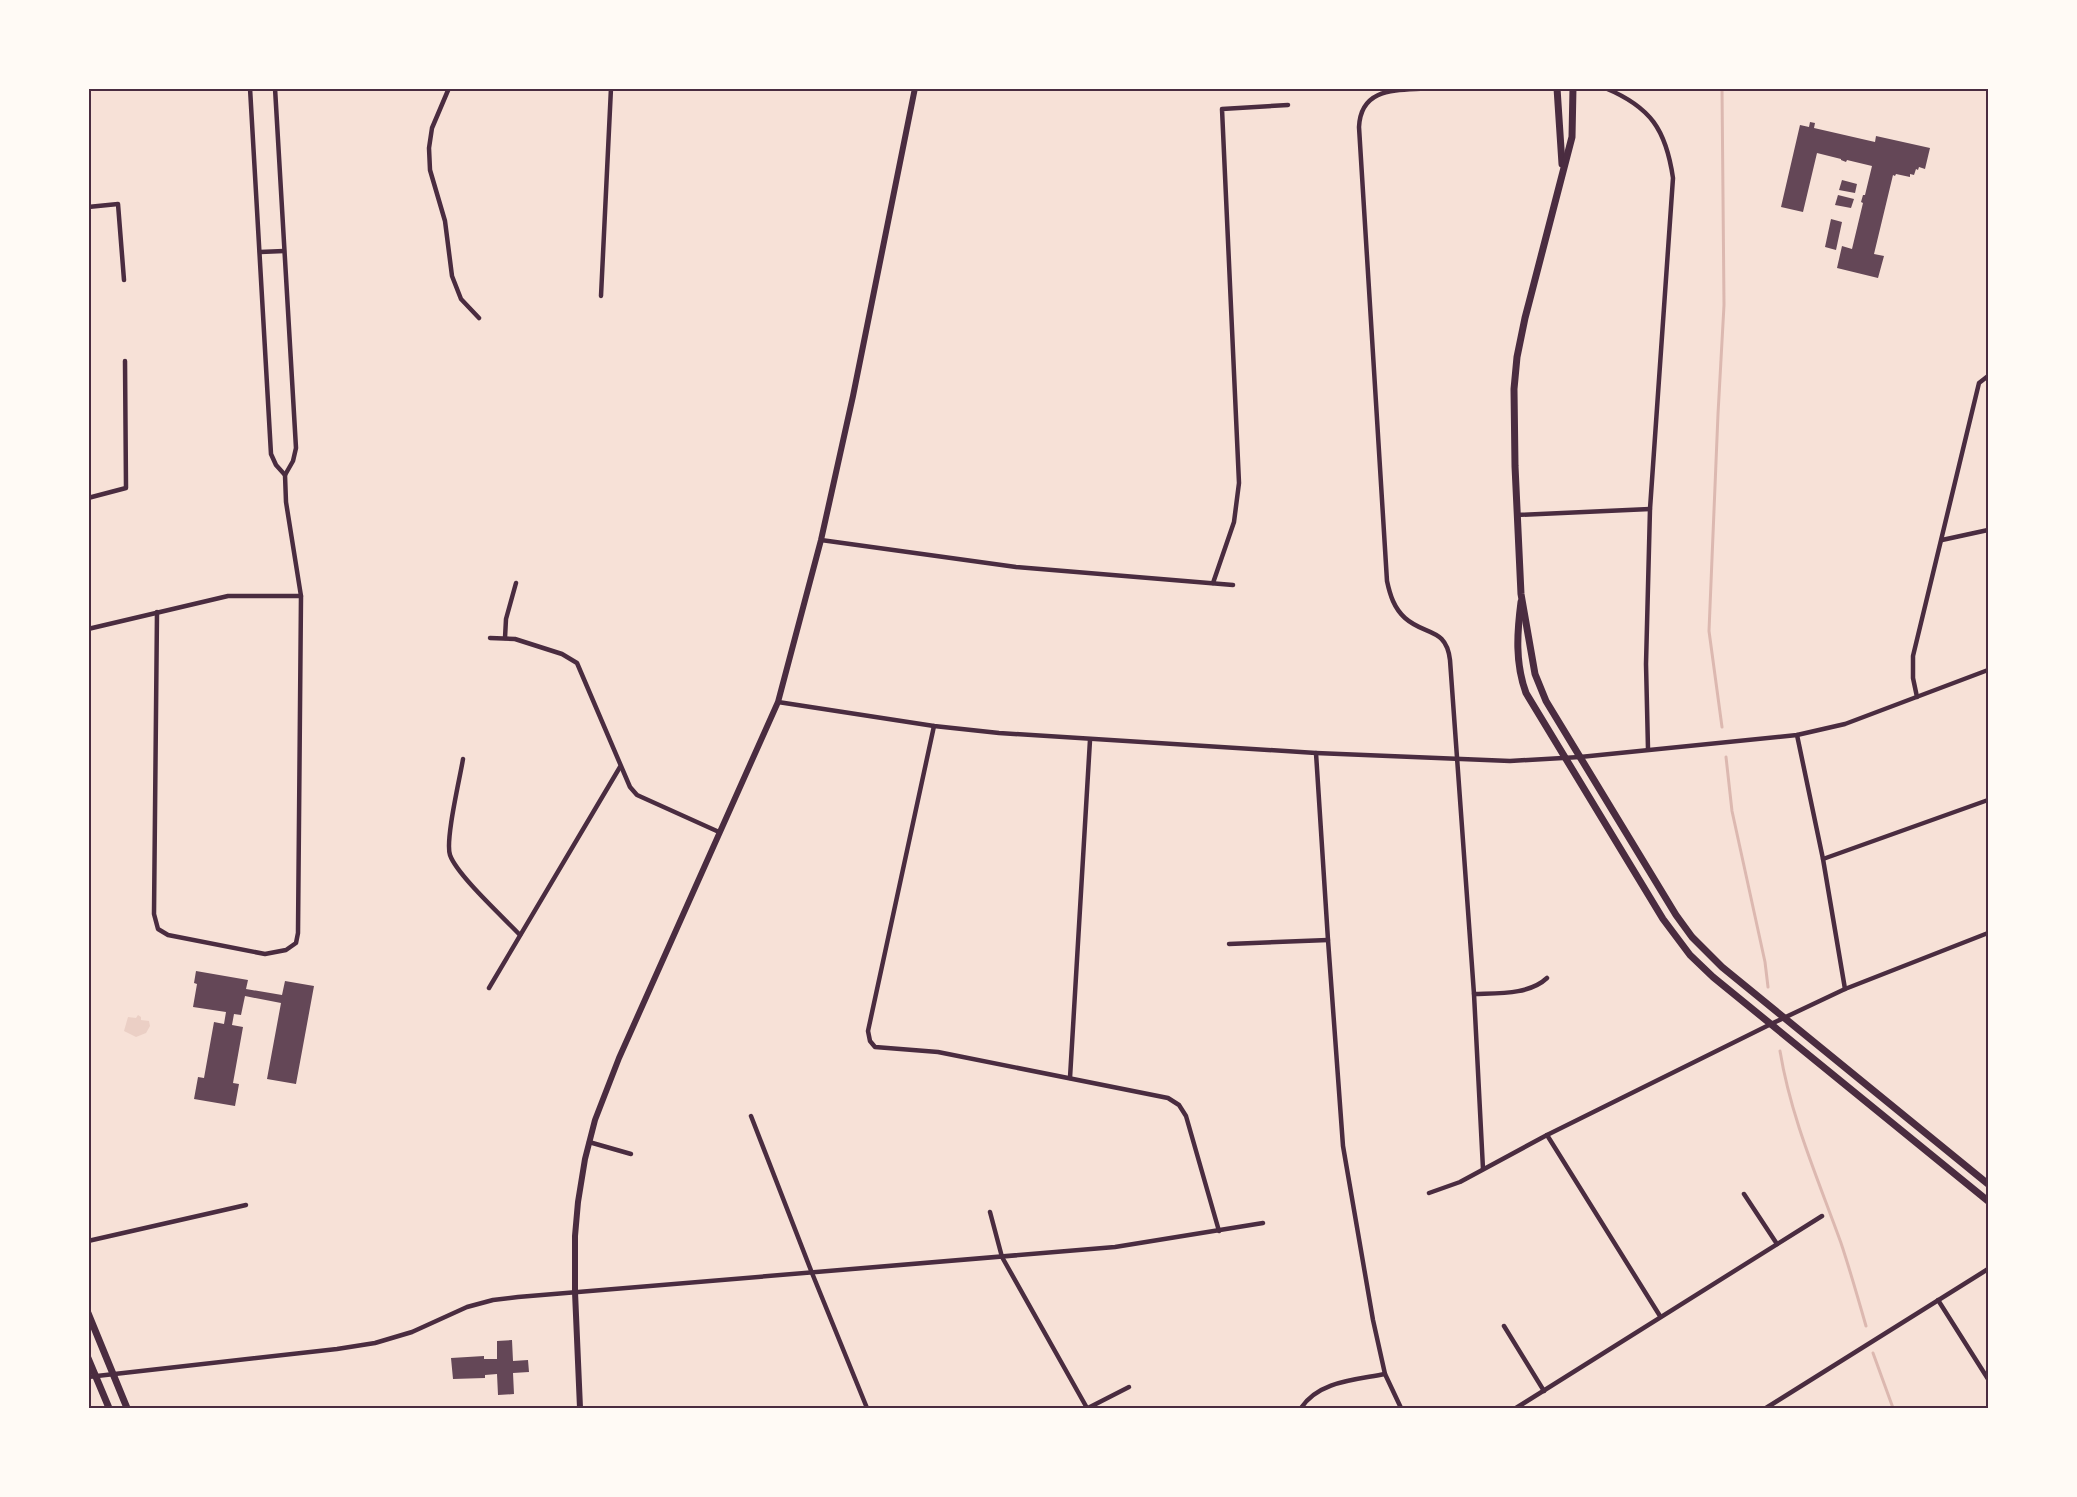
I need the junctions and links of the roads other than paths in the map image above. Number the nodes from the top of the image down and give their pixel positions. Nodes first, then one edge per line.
1 (250, 88) edge
2 (275, 88) edge
3 (449, 88) edge
4 (611, 88) edge
5 (915, 88) edge
6 (1431, 88) edge
7 (1557, 88) edge
8 (1573, 88) edge
9 (1605, 88) edge
10 (1288, 105) dead end
11 (1563, 169) junction
12 (88, 207) edge
13 (284, 251) junction
14 (260, 252) junction
15 (124, 280) dead end
16 (601, 296) dead end
17 (479, 318) dead end
18 (125, 361) dead end
19 (1989, 375) edge
20 (285, 475) junction
21 (88, 498) edge
22 (1650, 509) junction
23 (1517, 515) junction
24 (1989, 530) edge
25 (821, 540) junction
26 (1942, 540) junction
27 (516, 583) dead end
28 (1213, 583) junction
29 (1233, 585) dead end
30 (1521, 594) junction
31 (301, 596) junction
32 (157, 612) junction
33 (88, 629) edge
34 (490, 638) dead end
35 (505, 638) junction
36 (1989, 670) edge
37 (1917, 697) junction
38 (778, 702) junction
39 (934, 726) junction
40 (1797, 735) junction
41 (1090, 740) junction
42 (1648, 749) junction
43 (1316, 753) junction
44 (1580, 757) junction
45 (1564, 758) junction
46 (463, 759) dead end
47 (1457, 759) junction
48 (620, 767) junction
49 (1989, 800) edge
50 (719, 832) junction
51 (1823, 859) junction
52 (1668, 902) junction
53 (1656, 909) junction
54 (1989, 933) edge
55 (520, 935) junction
56 (1328, 940) junction
57 (1229, 944) dead end
58 (1547, 978) dead end
59 (489, 988) dead end
60 (1845, 989) junction
61 (1474, 994) junction
62 (1784, 1017) junction
63 (1770, 1023) junction
64 (1070, 1078) junction
65 (751, 1116) dead end
66 (1547, 1135) junction
67 (589, 1142) junction
68 (631, 1154) dead end
69 (1483, 1169) junction
70 (1989, 1184) edge
71 (1429, 1193) dead end
72 (1744, 1194) dead end
73 (1989, 1201) edge
74 (246, 1205) dead end
75 (990, 1212) dead end
76 (1822, 1216) dead end
77 (1263, 1223) dead end
78 (1219, 1231) junction
79 (88, 1241) edge
80 (1777, 1244) junction
81 (1002, 1257) junction
82 (1989, 1269) edge
83 (812, 1274) junction
84 (575, 1292) junction
85 (1938, 1300) junction
86 (88, 1313) edge
87 (1660, 1316) junction
88 (1504, 1326) dead end
89 (88, 1358) edge
90 (112, 1374) junction
91 (1385, 1374) junction
92 (92, 1377) edge
93 (1989, 1379) edge
94 (1129, 1387) dead end
95 (1544, 1391) junction
96 (109, 1408) edge
97 (127, 1408) edge
98 (580, 1408) edge
99 (867, 1408) edge
100 (1088, 1408) edge
101 (1301, 1408) edge
102 (1401, 1408) edge
103 (1516, 1408) edge
104 (1766, 1408) edge

1 - 14 street
2 - 13 street
3 - 17 street
4 - 16 street
5 - 25 street
6 - 47 street
7 - 11 main road
8 - 11 main road
9 - 22 street
10 - 28 street
11 - 23 main road
12 - 15 street
13 - 14 street
13 - 20 street
14 - 20 street
18 - 21 street
19 - 26 street
20 - 31 street
22 - 23 street
22 - 42 street
23 - 30 main road
24 - 26 street
25 - 28 street
25 - 38 street
26 - 37 street
27 - 35 street
28 - 29 street
30 - 44 main road
30 - 45 main road
31 - 32 street
31 - 32 street
32 - 33 street
34 - 35 street
35 - 48 street
36 - 37 street
37 - 40 street
38 - 39 street
38 - 50 street
39 - 41 street
39 - 64 street
40 - 42 street
40 - 51 street
41 - 43 street
41 - 64 street
42 - 44 street
43 - 47 street
43 - 56 street
44 - 45 street
44 - 52 main road
45 - 47 street
45 - 53 main road
46 - 55 street
47 - 61 street
48 - 50 street
48 - 55 street
49 - 51 street
50 - 67 street
51 - 60 street
52 - 53 main road
52 - 62 main road
53 - 63 main road
54 - 60 street
55 - 59 street
56 - 57 street
56 - 91 street
58 - 61 street
60 - 62 street
61 - 69 street
62 - 63 street
62 - 70 main road
63 - 66 street
63 - 73 main road
64 - 78 street
65 - 83 street
66 - 69 street
66 - 87 street
67 - 68 street
67 - 84 street
69 - 71 street
72 - 80 street
74 - 79 street
75 - 81 street
76 - 80 street
77 - 78 street
78 - 81 street
80 - 87 street
81 - 83 street
81 - 100 street
82 - 85 street
83 - 84 street
83 - 99 street
84 - 90 street
84 - 98 street
85 - 93 street
85 - 104 street
86 - 90 main road
87 - 95 street
88 - 95 street
89 - 92 main road
90 - 92 street
90 - 97 main road
91 - 101 street
91 - 102 street
92 - 96 main road
94 - 100 street
95 - 103 street

